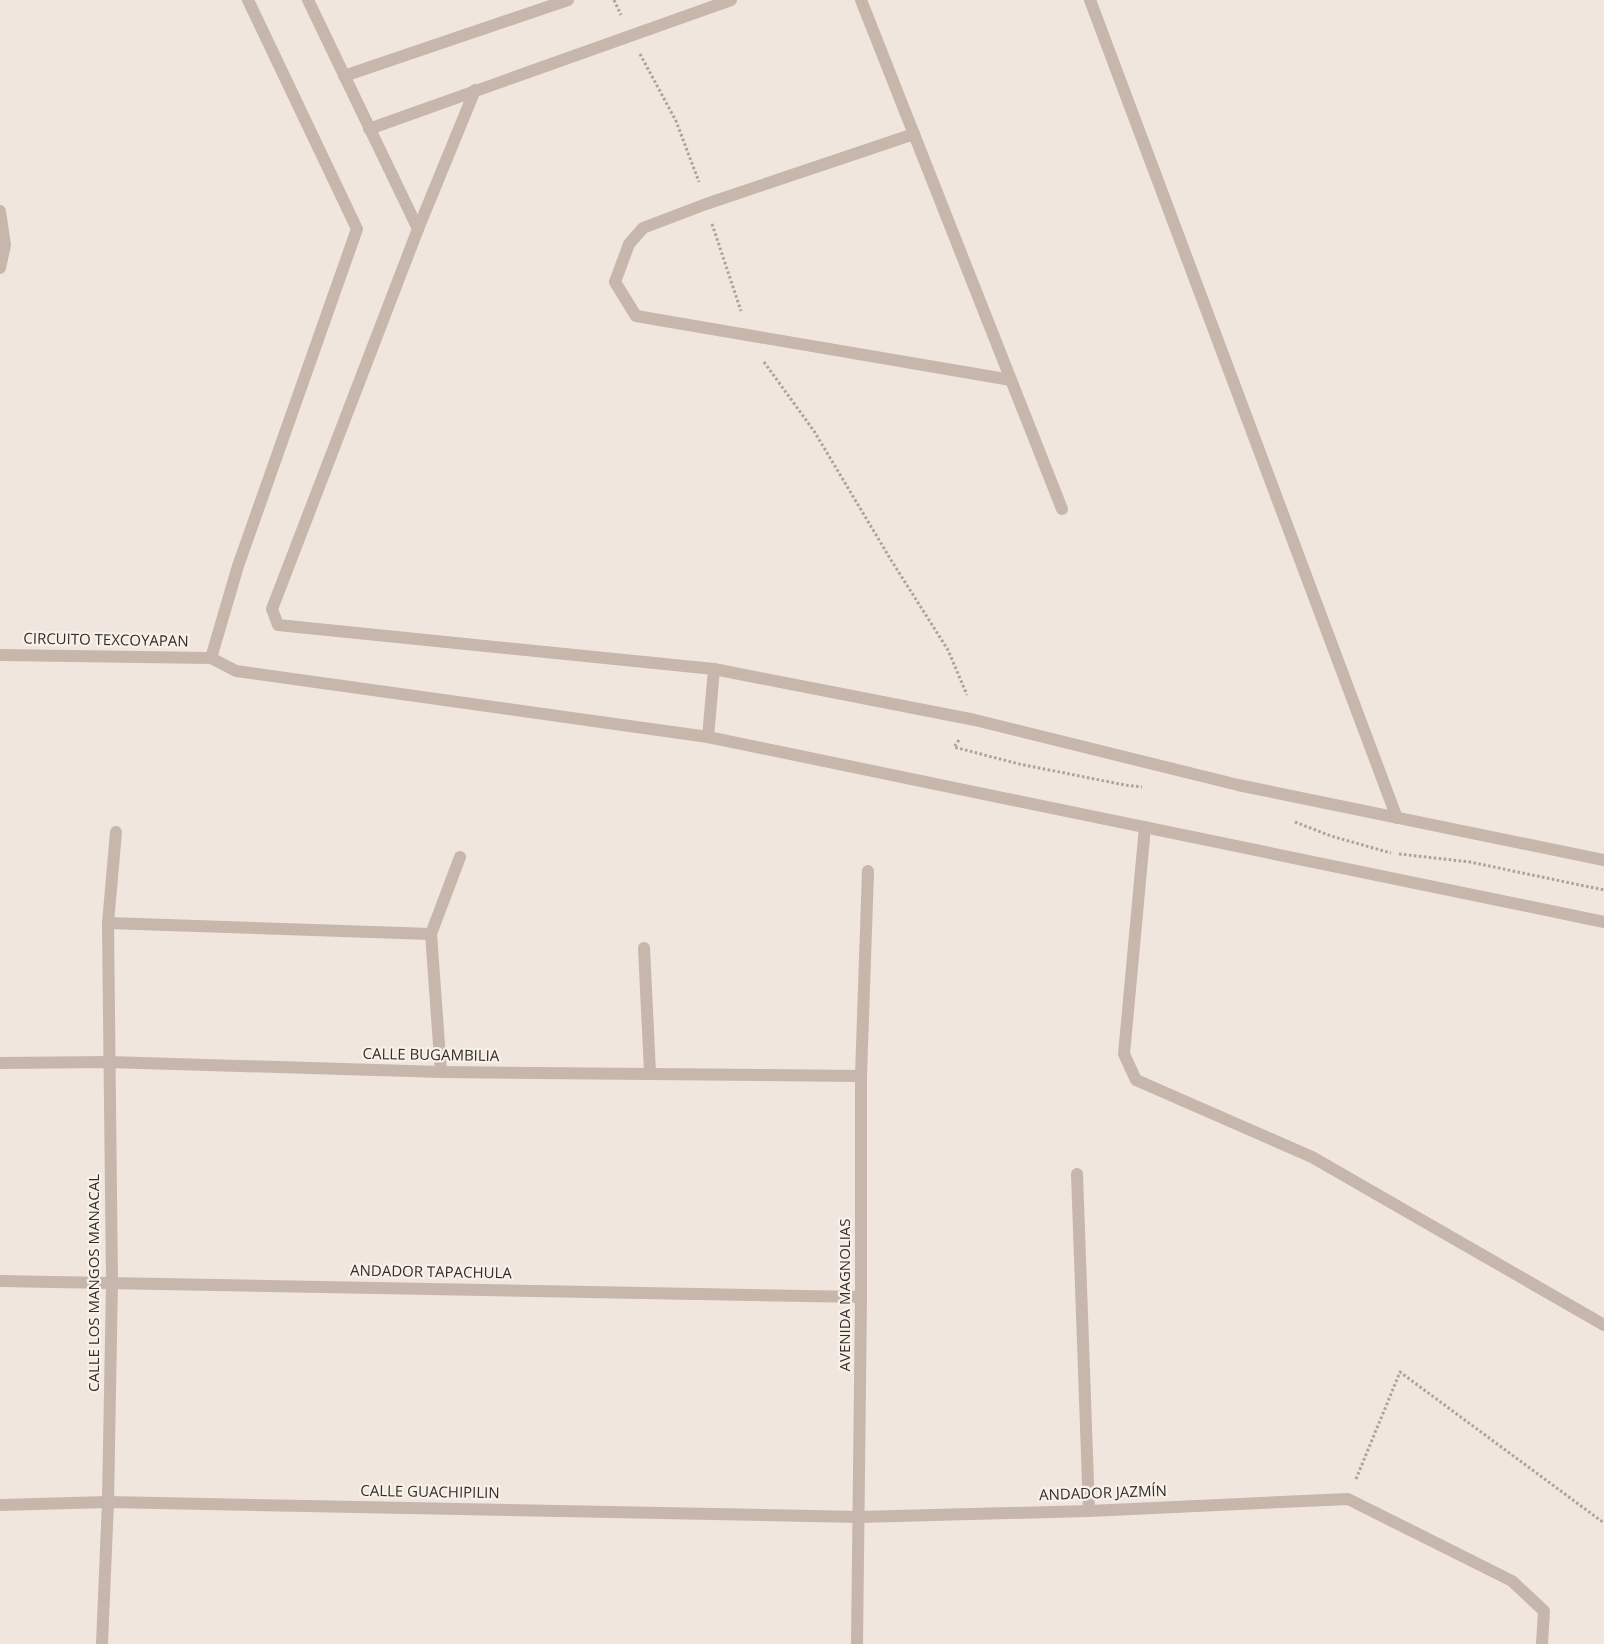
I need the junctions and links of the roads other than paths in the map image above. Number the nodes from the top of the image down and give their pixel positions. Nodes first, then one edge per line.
1 (248, 0) edge
2 (308, 0) edge
3 (568, 0) edge
4 (731, 0) edge
5 (861, 0) edge
6 (1090, 0) edge
7 (344, 76) junction
8 (475, 90) junction
9 (369, 129) junction
10 (914, 134) junction
11 (0, 211) edge
12 (418, 229) junction
13 (0, 268) edge
14 (1011, 380) junction
15 (1062, 510) dead end
16 (0, 655) edge
17 (211, 658) junction
18 (714, 669) junction
19 (708, 736) junction
20 (1397, 818) junction
21 (1145, 827) junction
22 (116, 832) dead end
23 (460, 857) dead end
24 (1604, 860) edge
25 (868, 871) dead end
26 (108, 922) junction
27 (1604, 922) edge
28 (432, 934) junction
29 (644, 948) dead end
30 (109, 1062) junction
31 (0, 1063) edge
32 (440, 1072) junction
33 (650, 1073) junction
34 (861, 1076) junction
35 (1077, 1174) dead end
36 (0, 1281) edge
37 (112, 1282) junction
38 (862, 1297) junction
39 (1604, 1325) edge
40 (108, 1502) junction
41 (0, 1505) edge
42 (1089, 1511) junction
43 (859, 1517) junction
44 (102, 1644) edge
45 (857, 1644) edge
46 (1542, 1644) edge

1 - 17 street
2 - 7 street
3 - 7 street
4 - 8 street
5 - 10 street
6 - 20 street
7 - 9 street
8 - 9 street
8 - 12 street
9 - 12 street
10 - 14 street
10 - 14 street
11 - 13 street
12 - 18 street
14 - 15 street
16 - 17 street, CIRCUITO TEXCOYAPAN
17 - 19 street
18 - 19 street
18 - 20 street
19 - 21 street
20 - 24 street
21 - 27 street
21 - 39 street
22 - 26 street, CALLE LOS MANGOS MANACAL
23 - 28 street
25 - 34 street, AVENIDA MAGNOLIAS
26 - 28 street
26 - 30 street, CALLE LOS MANGOS MANACAL
28 - 32 street
29 - 33 street
30 - 31 street, CALLE BUGAMBILIA
30 - 32 street, CALLE BUGAMBILIA
30 - 37 street, CALLE LOS MANGOS MANACAL
32 - 33 street, CALLE BUGAMBILIA
33 - 34 street, CALLE BUGAMBILIA
34 - 38 street, AVENIDA MAGNOLIAS
35 - 42 street
36 - 37 street, ANDADOR TAPACHULA
37 - 38 street, ANDADOR TAPACHULA
37 - 40 street, CALLE LOS MANGOS MANACAL
38 - 43 street, AVENIDA MAGNOLIAS
40 - 41 street, CALLE GUACHIPILIN
40 - 43 street, CALLE GUACHIPILIN
40 - 44 street, CALLE LOS MANGOS MANACAL
42 - 43 street, ANDADOR JAZMÍN
42 - 46 street, ANDADOR JAZMÍN
43 - 45 street, AVENIDA MAGNOLIAS

